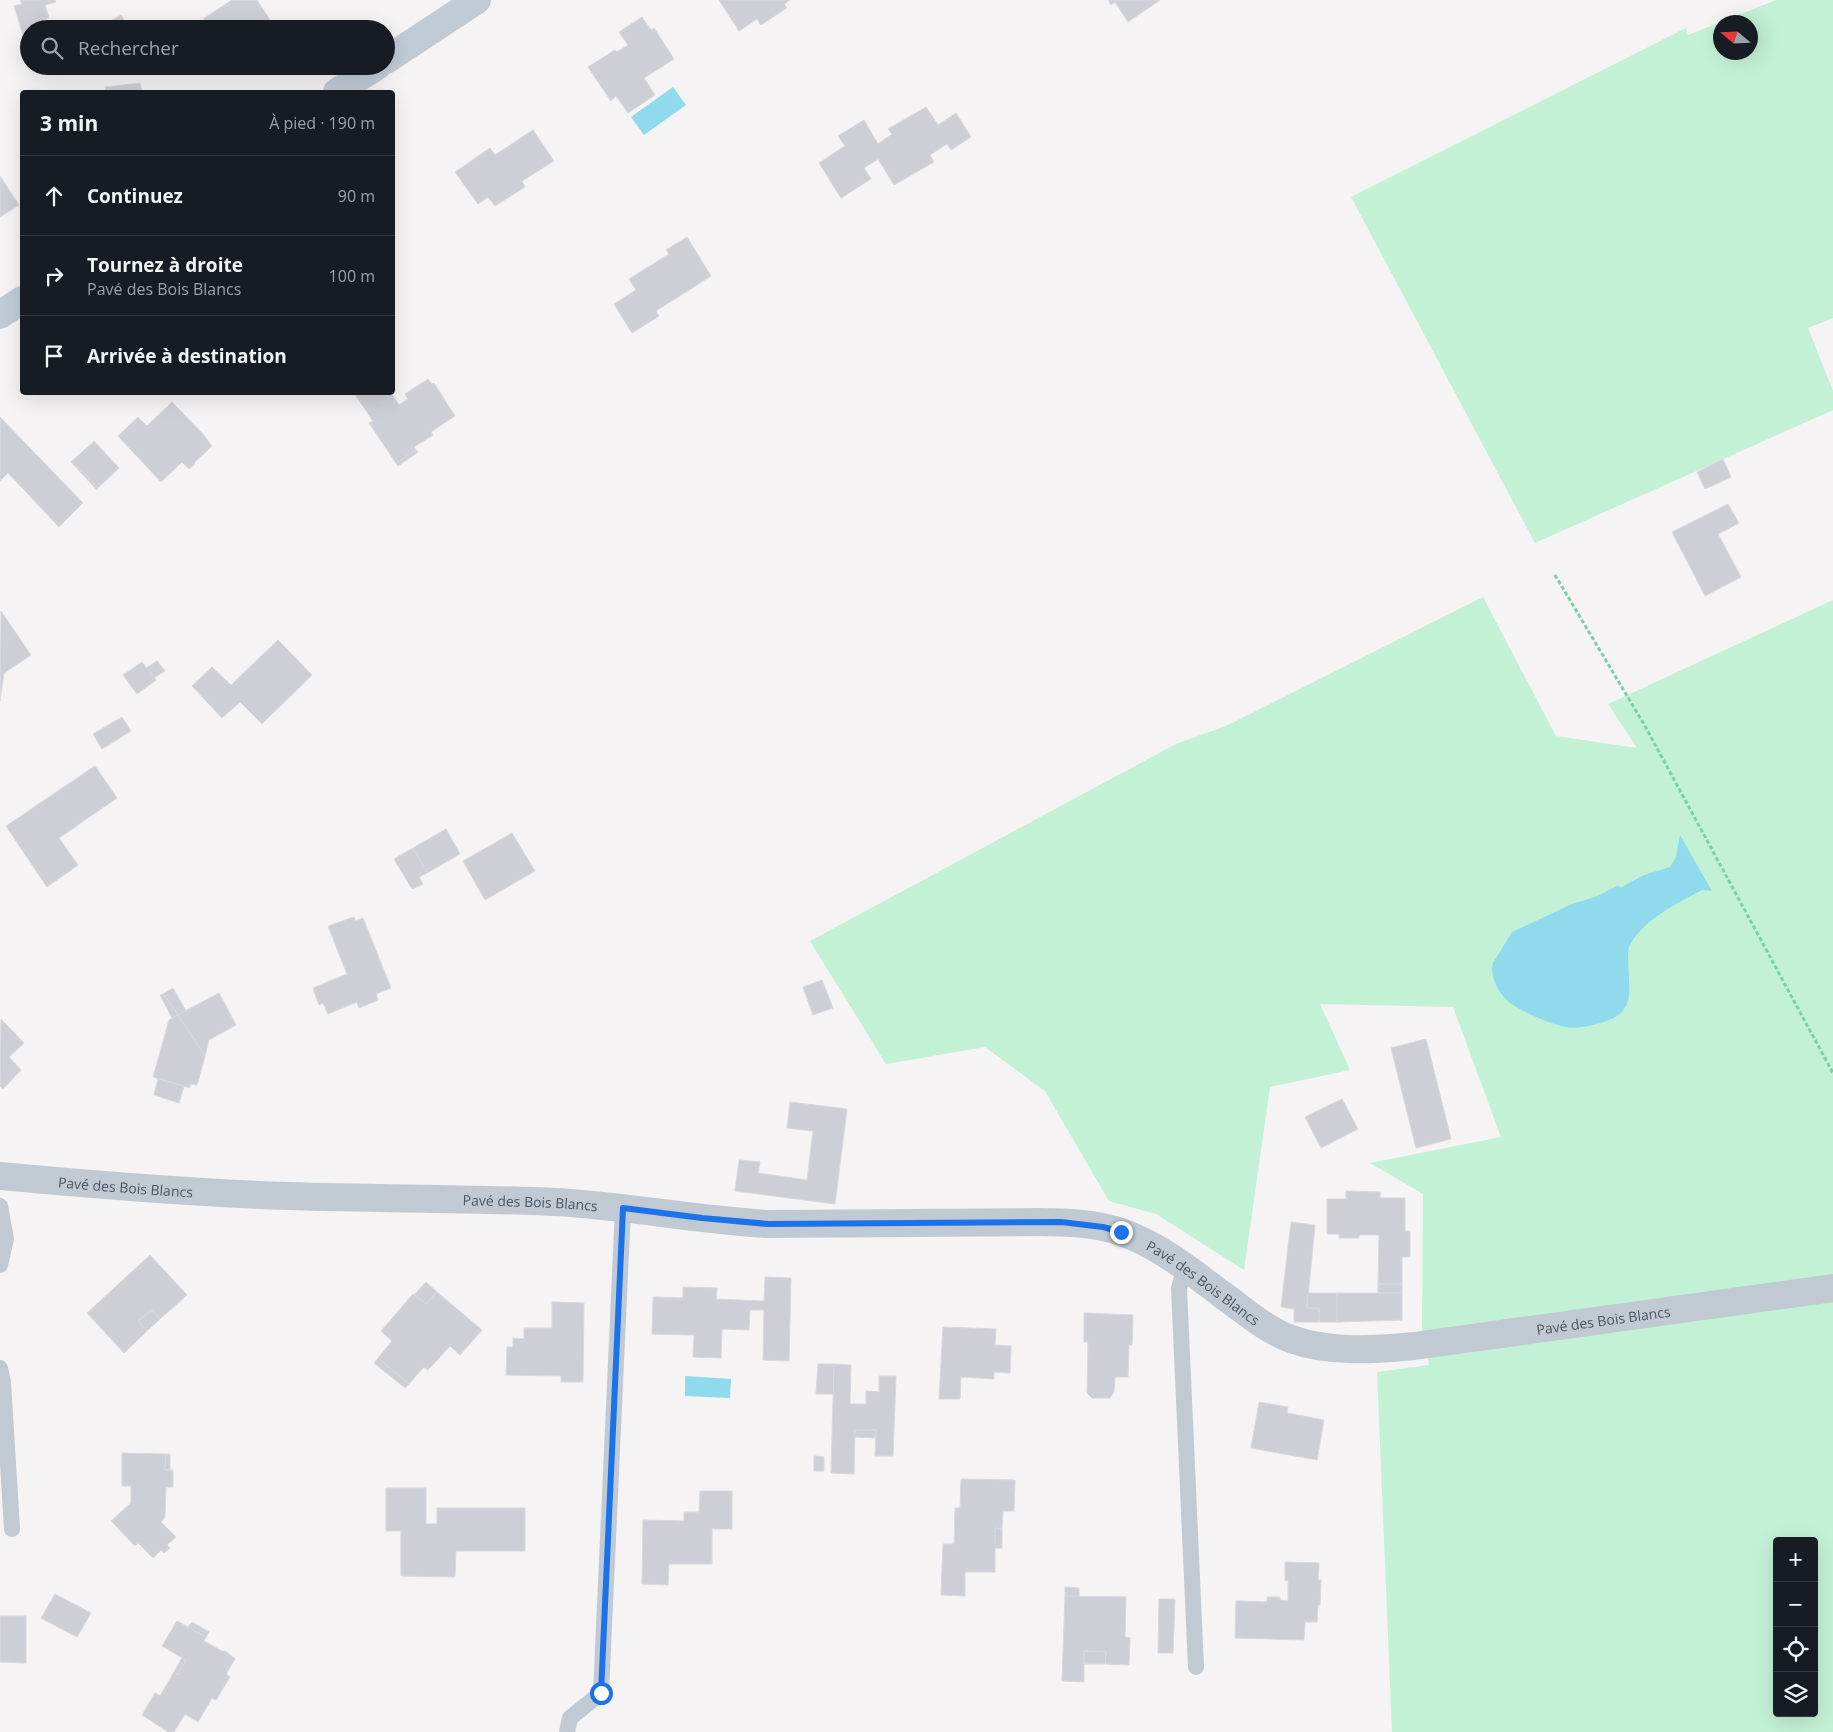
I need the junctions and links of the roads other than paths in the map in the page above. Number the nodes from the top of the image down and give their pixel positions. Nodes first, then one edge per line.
1 (477, 0) edge
2 (395, 54) edge
3 (363, 75) edge
4 (340, 90) edge
5 (20, 301) edge
6 (0, 315) edge
7 (0, 1176) edge
8 (0, 1206) edge
9 (623, 1208) junction
10 (0, 1265) edge
11 (1185, 1266) junction
12 (1833, 1288) edge
13 (0, 1368) edge
14 (12, 1529) dead end
15 (1196, 1667) dead end
16 (567, 1732) edge

1 - 2 main road
3 - 4 main road
5 - 6 main road
7 - 9 street, Pavé des Bois Blancs
8 - 10 lane
9 - 11 street, Pavé des Bois Blancs
9 - 16 lane
11 - 12 street, Pavé des Bois Blancs
11 - 15 lane
13 - 14 lane

